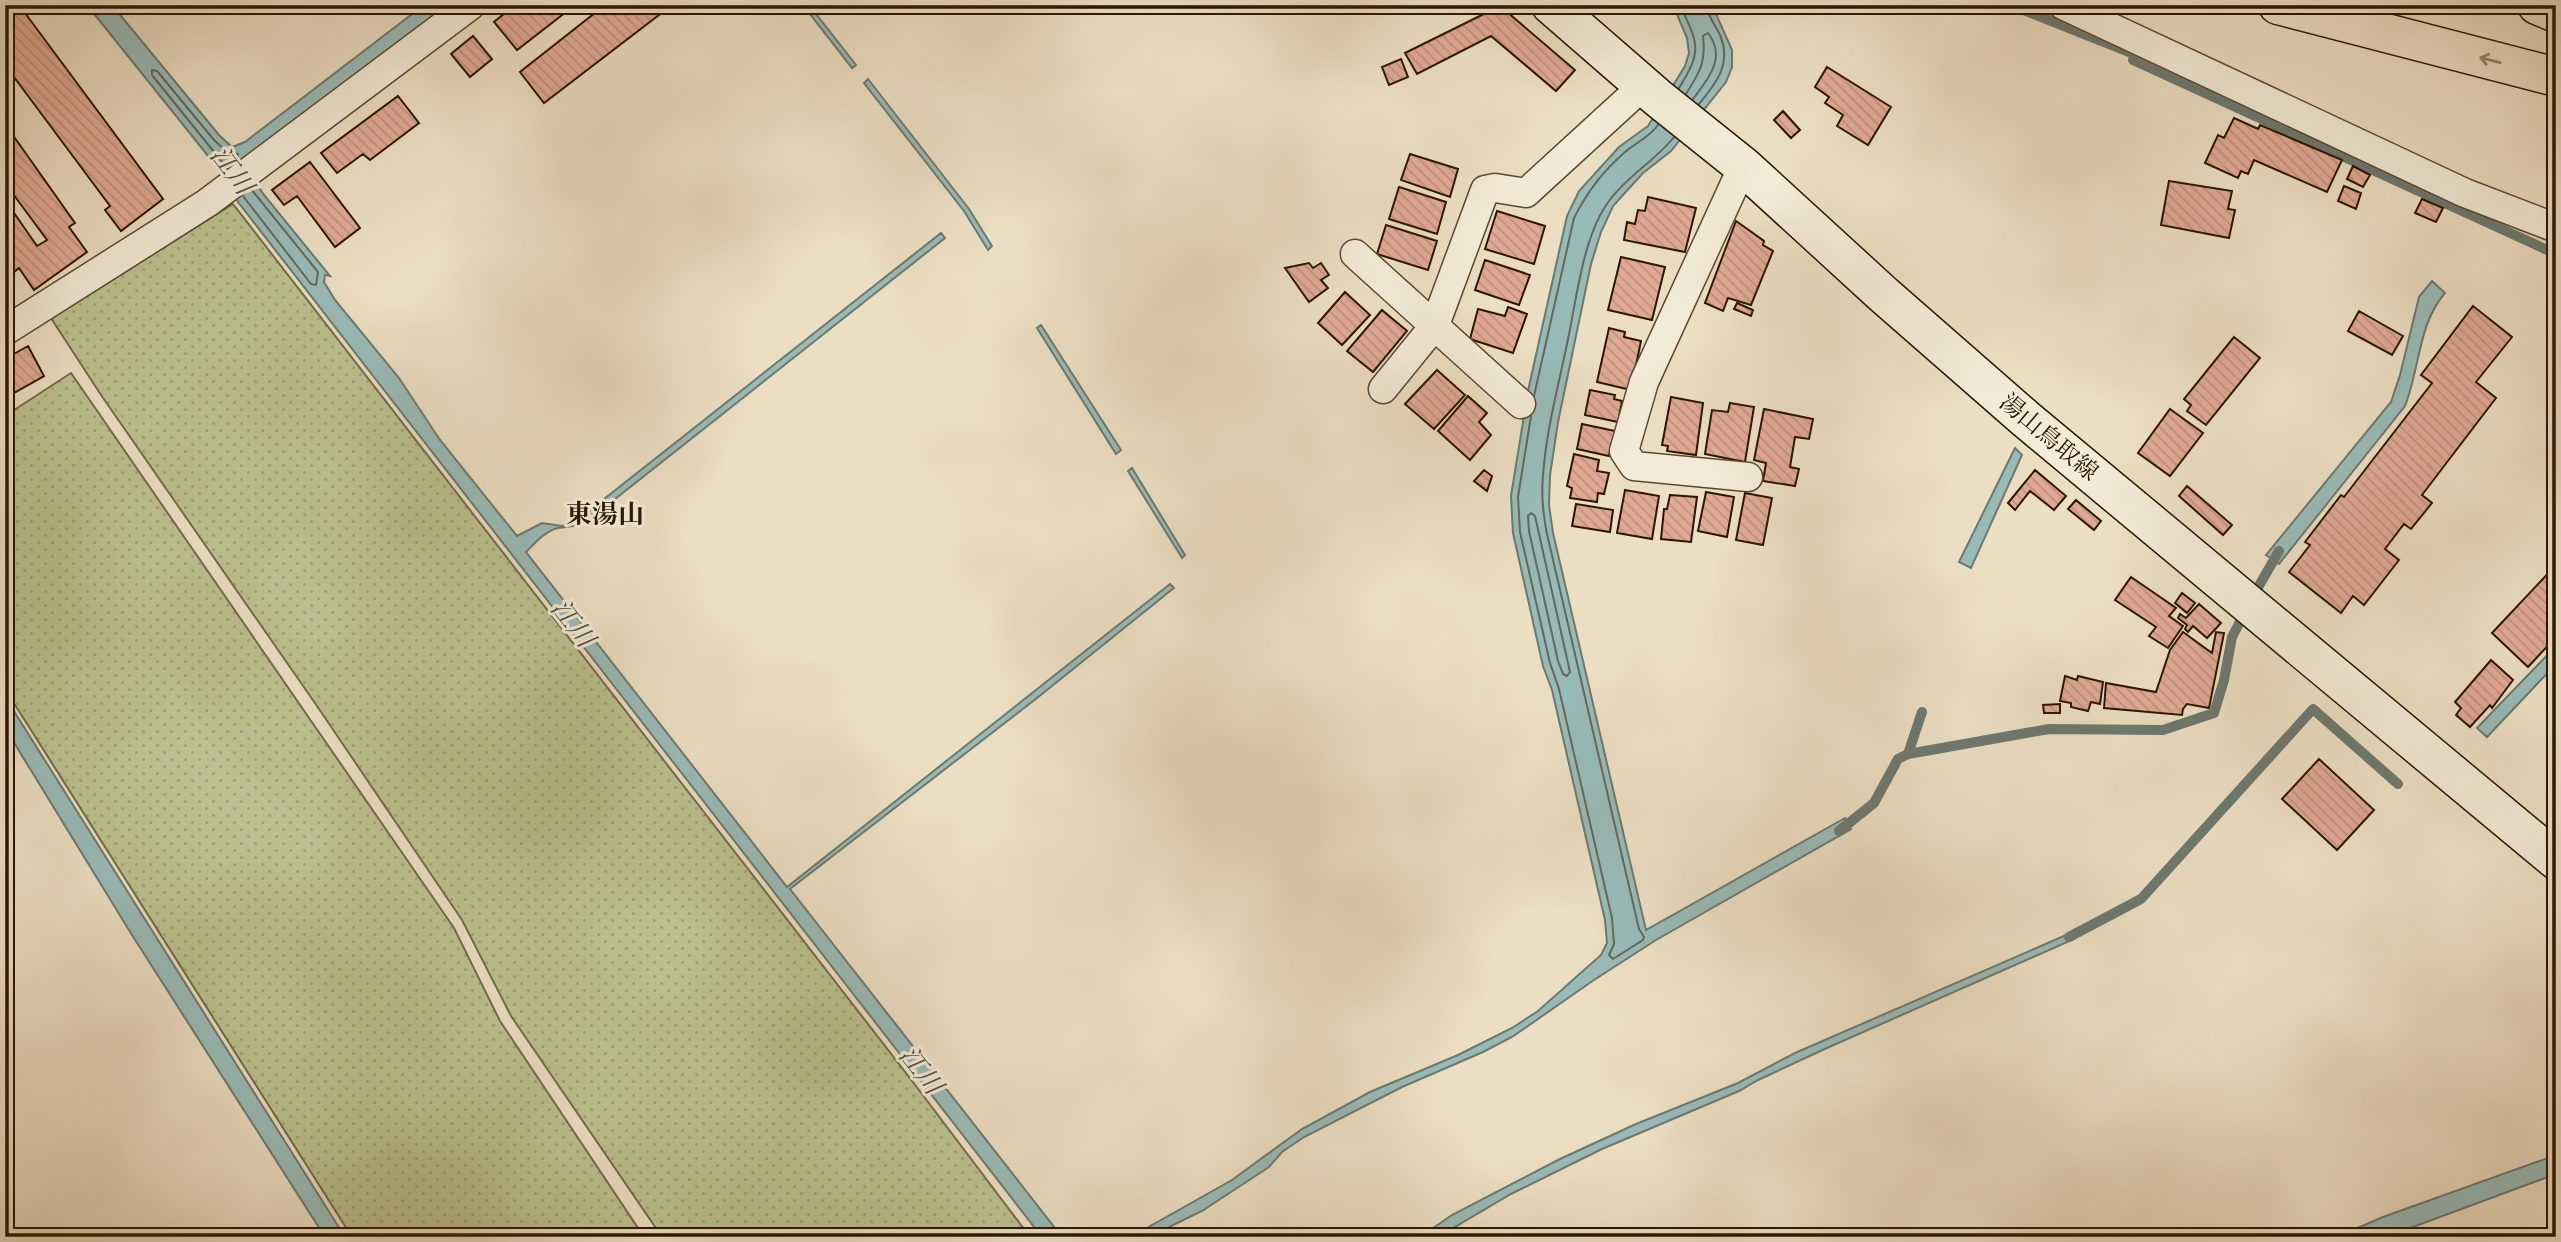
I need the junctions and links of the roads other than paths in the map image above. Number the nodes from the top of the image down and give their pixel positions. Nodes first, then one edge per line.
1 (471, 5) edge
2 (1551, 5) edge
3 (2063, 5) edge
4 (2278, 5) edge
5 (2537, 5) edge
6 (2556, 13) edge
7 (2556, 77) edge
8 (1644, 85) junction
9 (1743, 166) junction
10 (2556, 228) edge
11 (1356, 254) dead end
12 (1435, 325) junction
13 (5, 331) edge
14 (1383, 389) dead end
15 (1521, 404) dead end
16 (1748, 477) dead end
17 (2556, 860) edge

1 - 13 street
2 - 8 main road, 湯山鳥取線
3 - 10 street
7 -> 4 highway
5 - 6 highway
8 - 9 main road, 湯山鳥取線
8 - 12 street
9 - 16 street
9 - 17 main road, 湯山鳥取線
11 - 12 street
12 - 14 street
12 - 15 street

